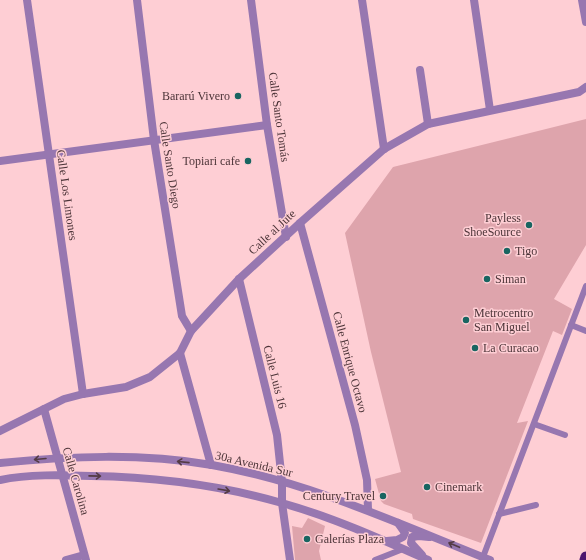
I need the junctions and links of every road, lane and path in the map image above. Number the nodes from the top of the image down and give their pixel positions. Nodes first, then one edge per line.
1 (27, 0) edge
2 (137, 0) edge
3 (251, 0) edge
4 (362, 0) edge
5 (474, 0) edge
6 (582, 0) edge
7 (586, 22) edge
8 (420, 70) dead end
9 (586, 87) edge
10 (490, 110) junction
11 (428, 124) junction
12 (267, 125) junction
13 (154, 140) junction
14 (384, 149) junction
15 (49, 154) junction
16 (0, 161) edge
17 (300, 222) junction
18 (286, 237) junction
19 (239, 279) junction
20 (586, 286) edge
21 (571, 325) junction
22 (191, 331) junction
23 (586, 331) edge
24 (180, 353) junction
25 (83, 394) junction
26 (44, 409) junction
27 (534, 424) junction
28 (0, 431) edge
29 (565, 435) dead end
30 (57, 458) junction
31 (0, 463) edge
32 (211, 465) junction
33 (63, 475) junction
34 (0, 480) edge
35 (282, 482) junction
36 (282, 503) junction
37 (536, 505) dead end
38 (368, 510) junction
39 (499, 514) junction
40 (396, 522) junction
41 (437, 538) junction
42 (386, 541) junction
43 (403, 549) junction
44 (85, 557) edge
45 (586, 557) edge
46 (427, 559) edge
47 (486, 559) edge
48 (66, 560) edge
49 (290, 560) edge
50 (375, 560) edge
51 (585, 560) edge

1 - 15 street, Calle Los Limones
2 - 13 street, Calle Santo Diego
3 - 12 street, Calle Santo Tomás
4 - 14 street
5 - 10 street
6 - 7 street
8 - 11 street
9 - 10 street, Calle al Jute
10 - 11 street, Calle al Jute
11 - 14 street, Calle al Jute
12 - 13 street
12 - 18 street, Calle Santo Tomás
13 - 15 street
13 - 22 street, Calle Santo Diego
14 - 17 street, Calle al Jute
15 - 16 street
15 - 25 street, Calle Los Limones
17 - 18 street, Calle al Jute
17 - 38 street, Calle Enrique Octavo
18 - 19 street, Calle al Jute
19 - 22 street, Calle al Jute
19 - 35 street, Calle Luis 16
20 - 21 lane
21 - 23 lane
21 - 27 lane
22 - 24 street, Calle al Jute
24 - 25 street, Calle al Jute
24 - 32 street
25 - 26 street, Calle al Jute
26 - 28 street, Calle al Jute
26 - 30 street, Calle Carolina
27 - 29 lane
27 - 39 lane
30 -> 31 street, 30a Avenida Sur
32 -> 30 street, 30a Avenida Sur
30 - 33 street, Calle Carolina
32 - 35 street, 30a Avenida Sur
33 - 34 street
33 -> 36 street
33 - 44 street, Calle Carolina
35 - 36 street, Calle Luis 16
35 - 38 street, 30a Avenida Sur
36 - 42 street
36 - 49 street, Calle Luis 16
37 - 39 lane
38 - 40 street, 30a Avenida Sur
39 - 47 lane
40 - 41 street, 30a Avenida Sur
40 - 42 street
41 - 46 street
47 -> 41 street, 30a Avenida Sur
42 - 43 street
43 - 46 street
43 - 50 lane
44 - 48 street
45 - 51 highway

